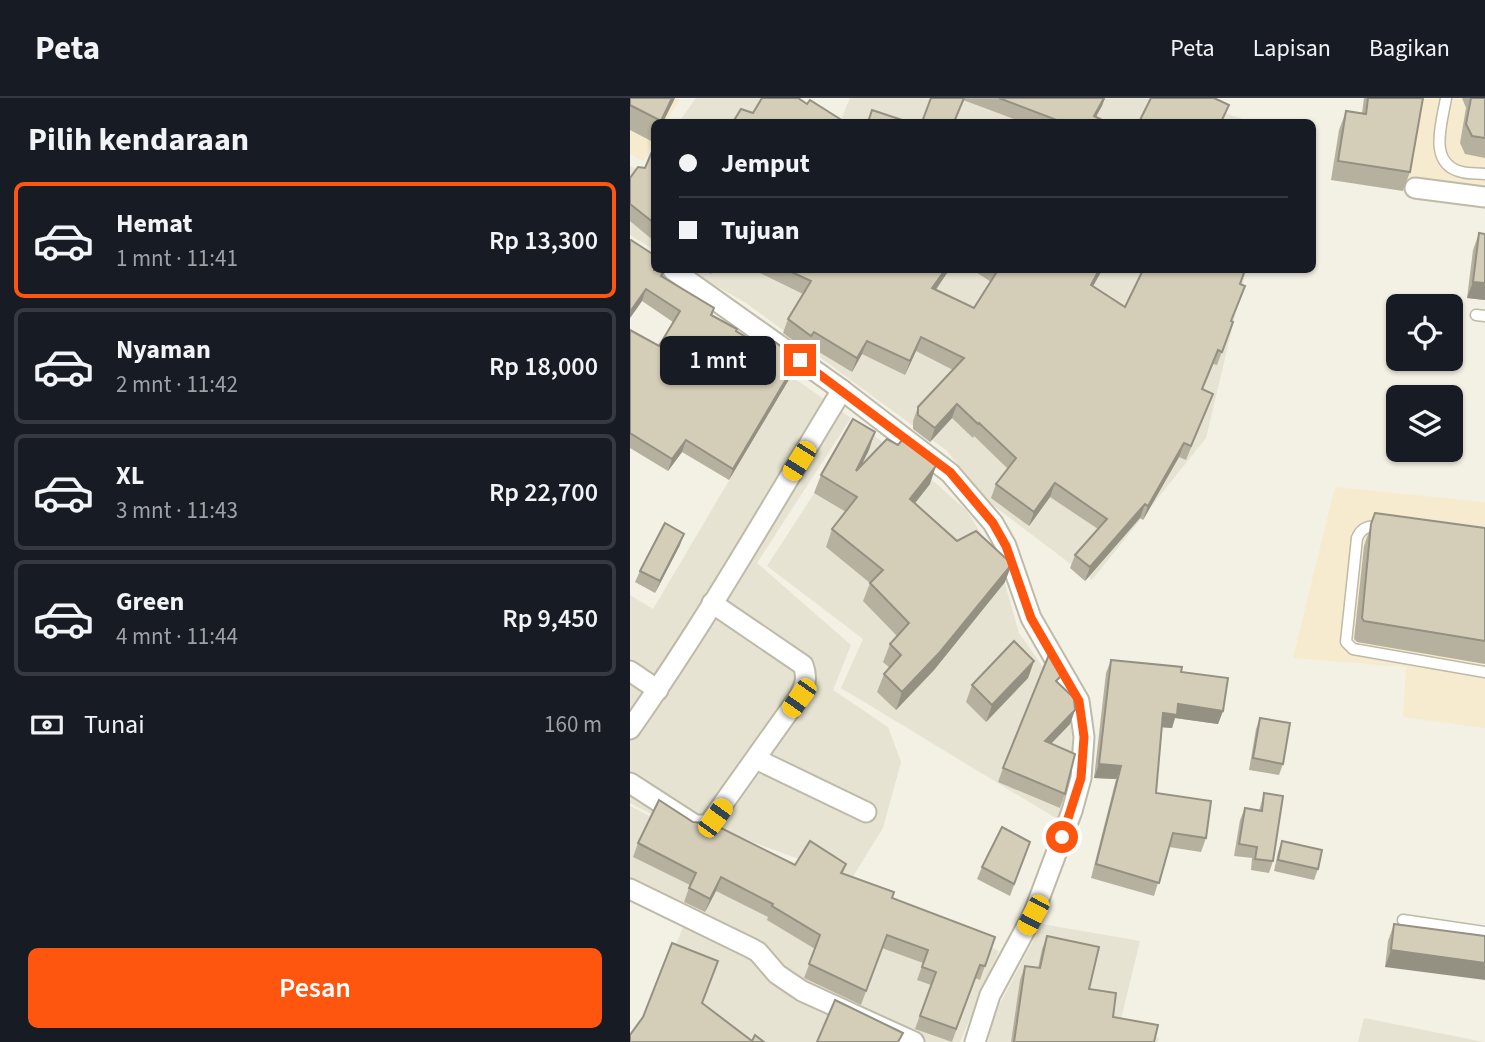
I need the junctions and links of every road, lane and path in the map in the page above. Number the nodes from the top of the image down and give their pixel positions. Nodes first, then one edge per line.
1 (1446, 98) edge
2 (1485, 174) edge
3 (1415, 188) dead end
4 (1485, 197) edge
5 (677, 273) edge
6 (842, 390) junction
7 (1396, 527) edge
8 (712, 603) junction
9 (630, 671) edge
10 (1485, 671) edge
11 (658, 690) junction
12 (630, 729) edge
13 (756, 759) junction
14 (630, 783) edge
15 (866, 812) dead end
16 (630, 889) edge
17 (1403, 920) dead end
18 (1485, 932) edge
19 (914, 1042) edge
20 (975, 1042) edge

1 - 2 lane
3 - 4 street
5 - 6 street
6 - 8 street
6 - 20 street
7 - 10 lane
8 - 11 street
8 - 13 street
9 - 11 street
11 - 12 street
13 - 14 street
13 - 15 street
16 - 19 street
17 - 18 lane

